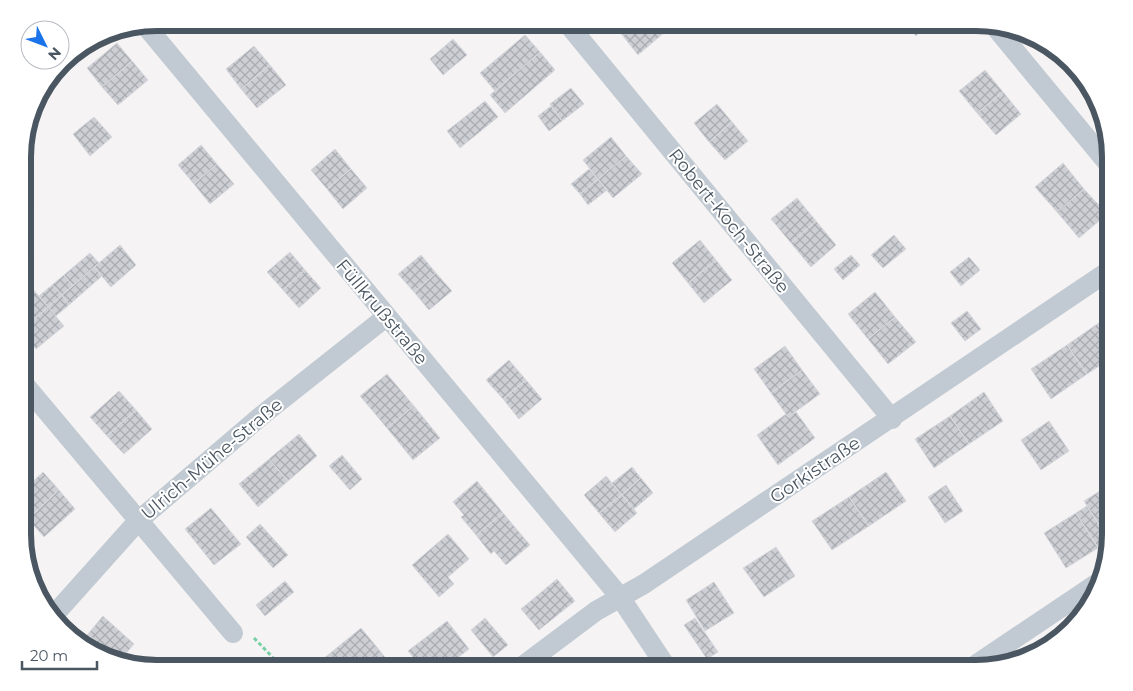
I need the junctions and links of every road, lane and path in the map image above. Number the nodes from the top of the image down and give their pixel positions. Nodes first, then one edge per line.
1 (575, 31) edge
2 (151, 32) edge
3 (1001, 34) edge
4 (1101, 155) edge
5 (1101, 276) edge
6 (386, 316) junction
7 (31, 392) edge
8 (892, 419) junction
9 (138, 521) junction
10 (1090, 588) edge
11 (620, 598) junction
12 (57, 611) edge
13 (233, 633) joint
14 (661, 659) edge
15 (983, 659) edge
16 (274, 660) edge
17 (531, 660) edge

1 - 8 street, Robert-Koch-Straße
2 - 6 street, Füllkrußstraße
3 - 4 street
5 - 8 street, Gorkistraße
6 - 9 street, Ulrich-Mühe-Straße
6 - 11 street, Füllkrußstraße
7 - 9 street
8 - 11 street, Gorkistraße
9 - 12 street, Ulrich-Mühe-Straße
9 - 13 street
10 - 15 street
11 - 14 street, Füllkrußstraße
11 - 17 street, Gorkistraße
13 - 16 path

